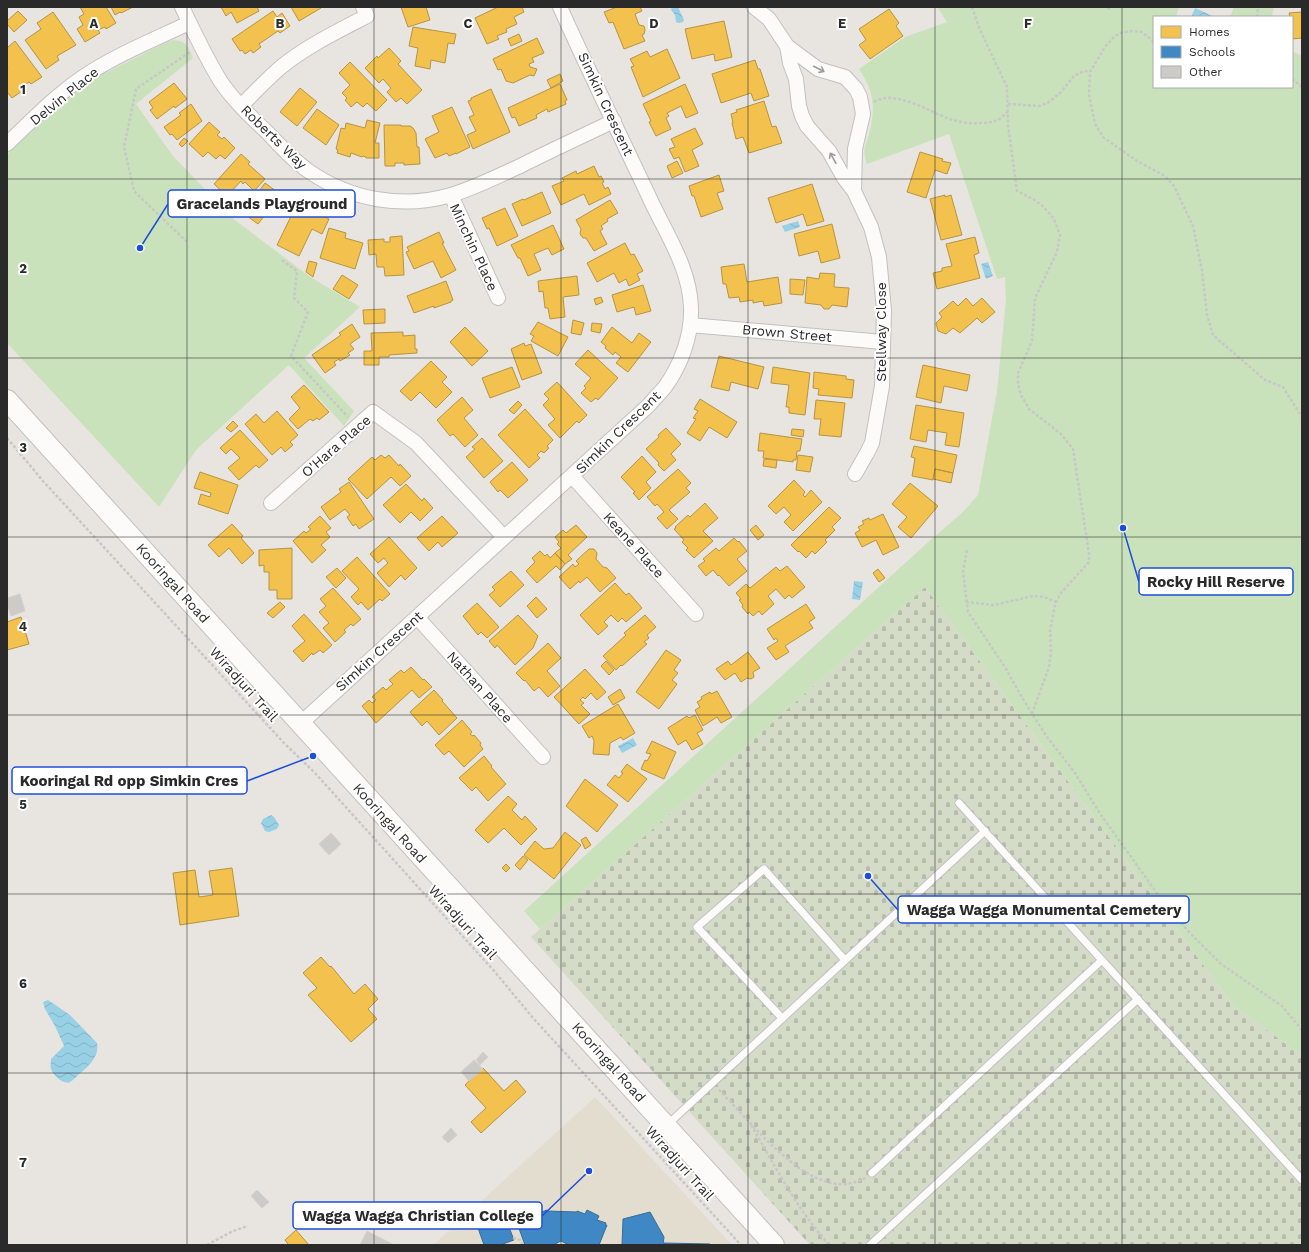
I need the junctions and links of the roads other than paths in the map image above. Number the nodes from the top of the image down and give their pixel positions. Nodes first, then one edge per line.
1 (182, 7) edge
2 (363, 7) edge
3 (560, 7) edge
4 (754, 7) edge
5 (189, 23) junction
6 (787, 46) junction
7 (241, 106) junction
8 (614, 121) junction
9 (7, 144) edge
10 (854, 191) junction
11 (451, 195) junction
12 (498, 298) dead end
13 (690, 324) junction
14 (884, 342) junction
15 (7, 400) edge
16 (855, 474) dead end
17 (572, 476) junction
18 (271, 503) dead end
19 (504, 537) junction
20 (696, 614) dead end
21 (416, 618) junction
22 (300, 724) junction
23 (543, 757) dead end
24 (958, 803) dead end
25 (985, 831) junction
26 (845, 960) junction
27 (1102, 960) junction
28 (1138, 999) junction
29 (782, 1018) junction
30 (666, 1125) junction
31 (872, 1173) road end
32 (1302, 1180) edge
33 (774, 1245) edge
34 (870, 1245) edge

1 - 5 street, Roberts Way
2 - 7 street
3 - 8 street, Simkin Crescent
4 - 6 street, Stellway Close
5 - 7 street, Roberts Way
5 - 9 street, Delvin Place
10 -> 6 street, Stellway Close
6 -> 10 street, Stellway Close
7 - 11 street, Roberts Way
8 - 11 street, Roberts Way
8 - 13 street, Simkin Crescent
10 - 14 street, Stellway Close
11 - 12 street, Minchin Place
13 - 14 street, Brown Street
13 - 17 street, Simkin Crescent
14 - 16 street, Stellway Close
15 - 22 main road, Kooringal Road
17 - 19 street, Simkin Crescent
17 - 20 street, Keane Place
18 - 19 street, O'Hara Place
19 - 21 street, Simkin Crescent
21 - 22 street, Simkin Crescent
21 - 23 street, Nathan Place
22 - 30 main road, Kooringal Road
24 - 25 lane
25 - 26 lane
25 - 27 lane
26 - 29 lane
26 - 29 lane
27 - 28 lane
27 - 31 lane
28 - 32 lane
28 - 34 lane
29 - 30 lane
30 - 33 main road, Kooringal Road

